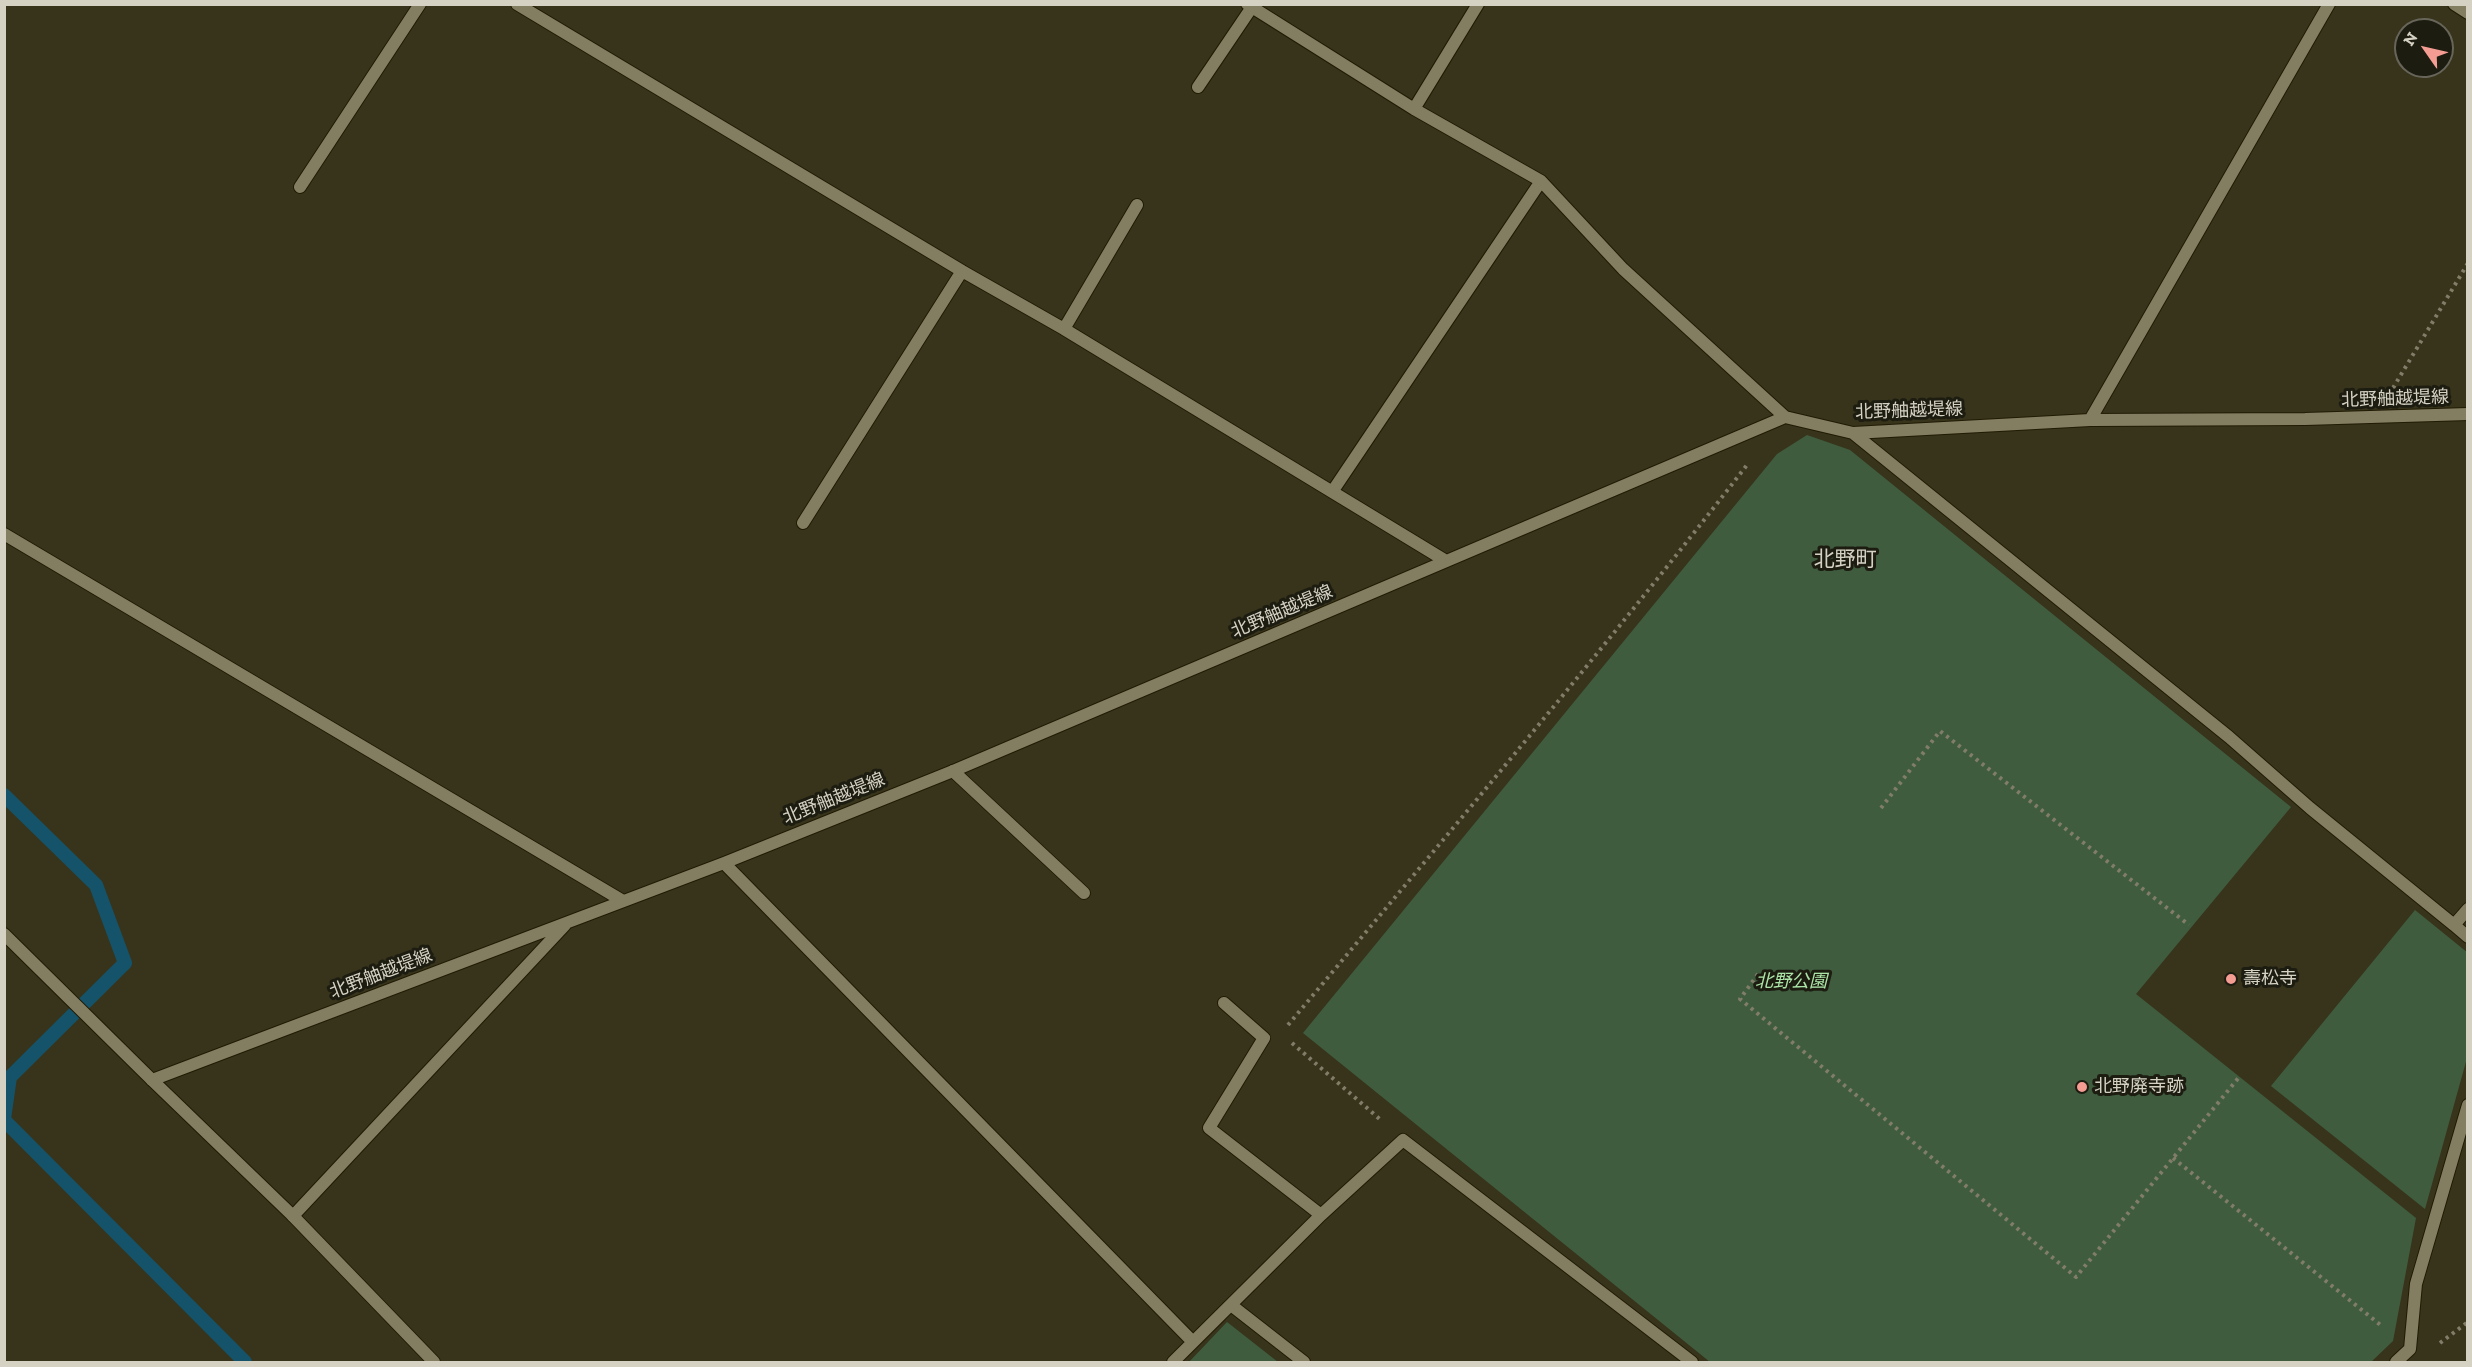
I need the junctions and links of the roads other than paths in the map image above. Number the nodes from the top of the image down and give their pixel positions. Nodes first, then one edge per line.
1 (420, 4) edge
2 (517, 4) edge
3 (1478, 4) edge
4 (2329, 4) edge
5 (2454, 4) edge
6 (1250, 6) edge
7 (2468, 13) edge
8 (1198, 87) dead end
9 (1414, 109) junction
10 (1541, 181) junction
11 (300, 187) dead end
12 (1137, 204) dead end
13 (962, 271) junction
14 (1064, 329) junction
15 (2468, 414) edge
16 (1785, 417) junction
17 (2090, 420) junction
18 (1853, 433) junction
19 (1332, 492) junction
20 (803, 523) dead end
21 (4, 534) edge
22 (1446, 561) junction
23 (953, 771) junction
24 (724, 863) junction
25 (1084, 893) dead end
26 (623, 901) junction
27 (2468, 909) edge
28 (568, 923) junction
29 (2454, 925) junction
30 (4, 934) edge
31 (2468, 937) edge
32 (1224, 1003) dead end
33 (152, 1080) junction
34 (2468, 1105) edge
35 (1321, 1215) junction
36 (293, 1216) junction
37 (1231, 1305) junction
38 (1193, 1342) junction
39 (434, 1362) edge
40 (1173, 1362) edge
41 (1304, 1362) edge
42 (1692, 1362) edge
43 (2396, 1362) edge

1 - 11 street
2 - 13 street
3 - 9 street
4 - 17 street
5 - 7 street
6 - 8 street
6 - 9 street
9 - 10 street
10 - 16 street
10 - 19 street
12 - 14 street
13 - 14 street
13 - 20 street
14 - 19 street
15 - 17 street, 北野舳越堤線
16 - 18 street, 北野舳越堤線
16 - 22 street, 北野舳越堤線
17 - 18 street, 北野舳越堤線
18 - 29 street
19 - 22 street
21 - 26 street
22 - 23 street, 北野舳越堤線
23 - 24 street, 北野舳越堤線
23 - 25 street
24 - 26 street, 北野舳越堤線
24 - 38 street
26 - 28 street, 北野舳越堤線
27 - 29 street
28 - 33 street, 北野舳越堤線
28 - 36 street
29 - 31 street
30 - 33 street
32 - 35 street
33 - 36 street
34 - 43 street
35 - 37 street
35 - 42 street
36 - 39 street
37 - 38 street
37 - 41 street
38 - 40 street

